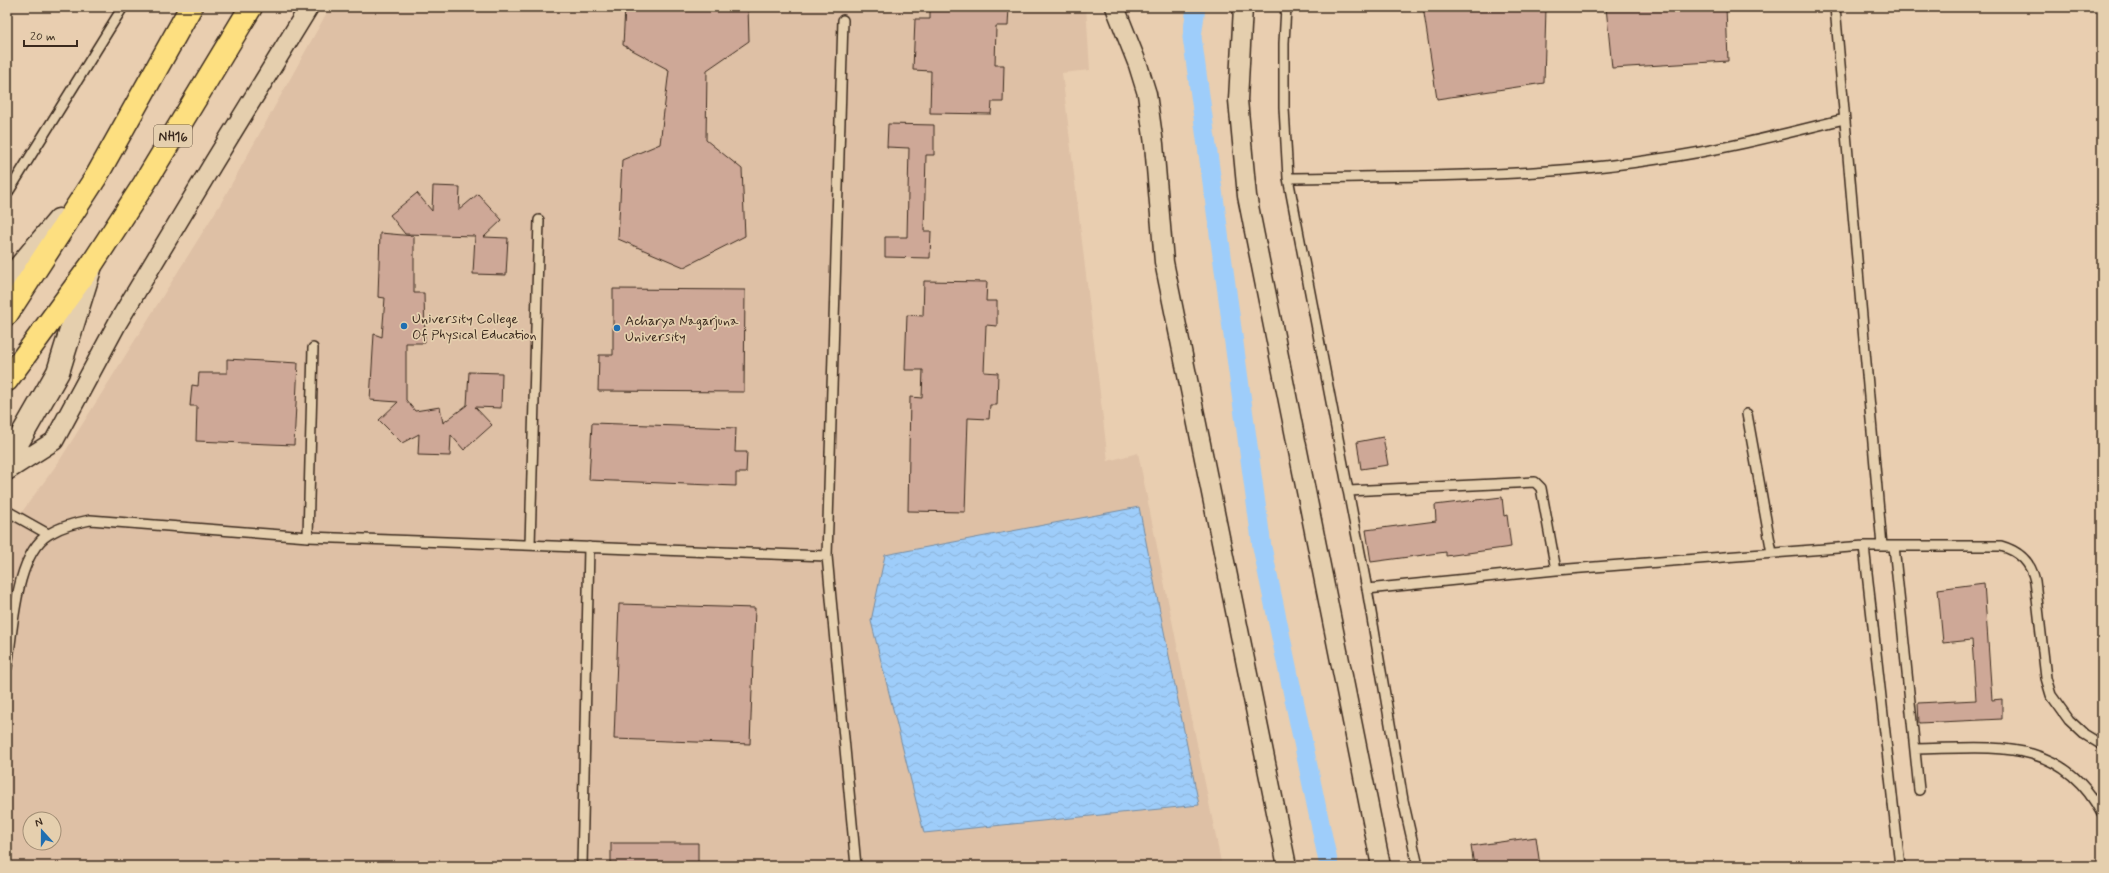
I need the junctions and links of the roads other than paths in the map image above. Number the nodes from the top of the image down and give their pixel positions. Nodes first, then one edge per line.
1 (123, 7) edge
2 (191, 7) edge
3 (251, 7) edge
4 (309, 7) edge
5 (1115, 7) edge
6 (1244, 7) edge
7 (1286, 7) edge
8 (1835, 7) edge
9 (843, 20) dead end
10 (1844, 119) junction
11 (96, 177) junction
12 (1288, 178) junction
13 (7, 194) edge
14 (539, 220) dead end
15 (92, 264) junction
16 (7, 282) edge
17 (7, 314) edge
18 (313, 348) dead end
19 (7, 380) edge
20 (1747, 414) dead end
21 (7, 461) edge
22 (7, 471) edge
23 (1348, 491) junction
24 (7, 511) edge
25 (48, 534) junction
26 (308, 537) junction
27 (530, 545) junction
28 (1864, 546) junction
29 (1882, 546) junction
30 (1894, 546) junction
31 (589, 547) junction
32 (1772, 553) junction
33 (827, 556) junction
34 (1556, 570) junction
35 (1367, 589) junction
36 (7, 667) edge
37 (2102, 745) edge
38 (1915, 749) junction
39 (1919, 790) dead end
40 (2102, 814) edge
41 (582, 866) edge
42 (856, 866) edge
43 (1287, 866) edge
44 (1381, 866) edge
45 (1418, 866) edge
46 (1900, 866) edge

1 - 13 lane
2 - 11 highway
3 - 15 highway, NH16
4 - 22 street
5 - 43 street
6 - 44 street
7 - 12 lane
8 - 10 lane
9 - 33 lane
10 - 12 lane
10 - 29 lane
11 - 16 main road
11 - 17 highway
12 - 23 lane
14 - 27 lane
15 - 19 highway, NH16
15 - 21 main road
18 - 26 lane
20 - 32 lane
23 - 34 lane
23 - 35 lane
24 - 25 lane
25 - 26 lane
25 - 36 lane
26 - 27 lane
27 - 31 lane
28 - 29 lane
28 - 32 lane
28 - 46 lane
29 - 30 lane
30 - 37 lane
30 - 38 lane
31 - 33 lane
31 - 41 lane
32 - 34 lane
33 - 42 lane
34 - 35 lane
35 - 45 lane
38 - 39 lane
38 - 40 lane

